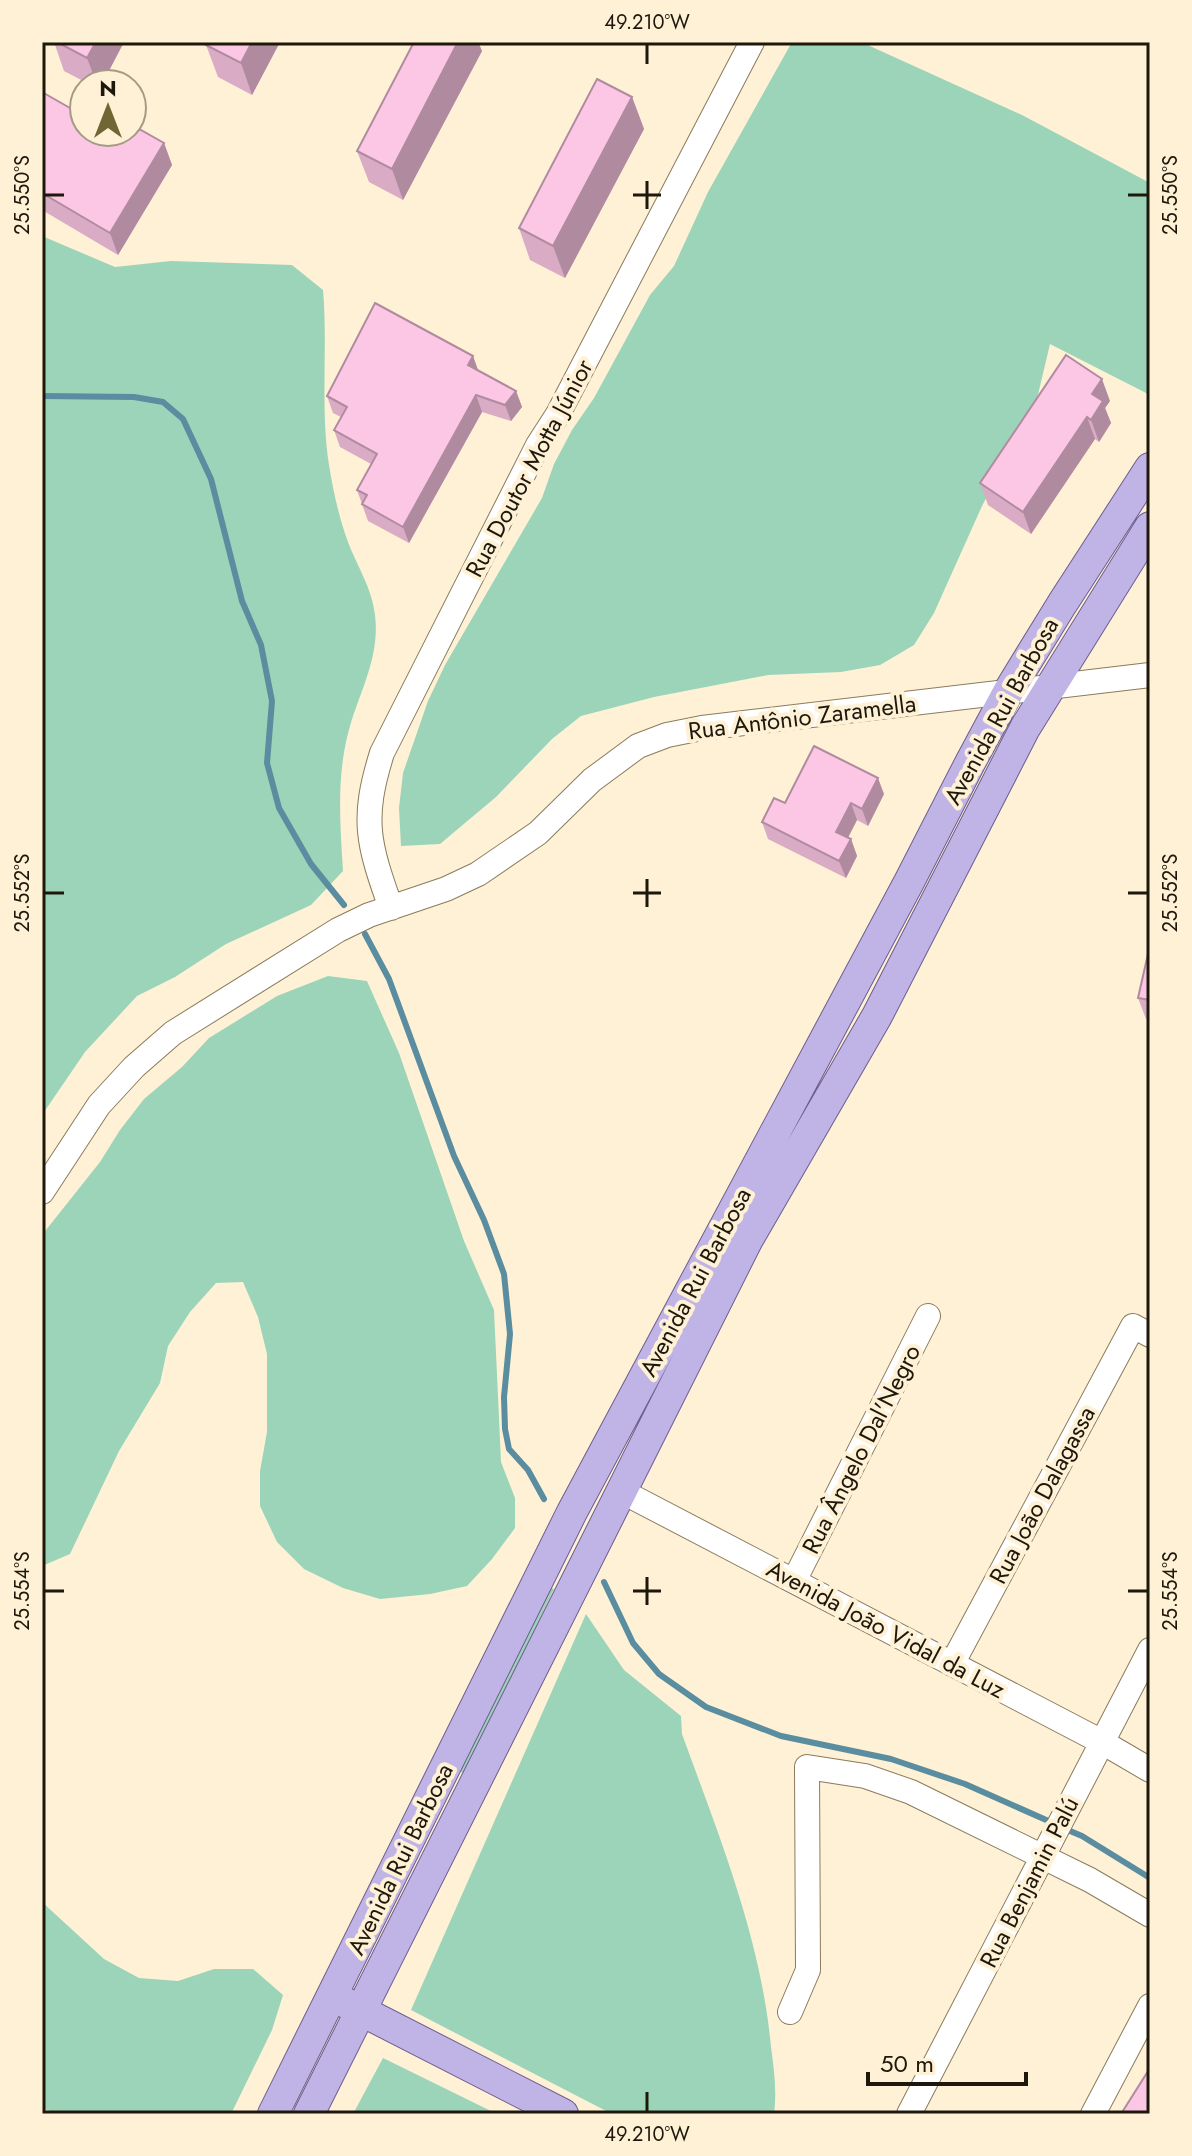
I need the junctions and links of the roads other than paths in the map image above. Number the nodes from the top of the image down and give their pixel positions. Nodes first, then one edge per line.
1 (752, 42) edge
2 (1150, 468) edge
3 (1150, 527) edge
4 (1150, 675) edge
5 (1049, 687) junction
6 (1008, 692) junction
7 (391, 908) junction
8 (42, 1192) edge
9 (928, 1316) dead end
10 (1141, 1330) edge
11 (621, 1491) junction
12 (794, 1581) junction
13 (1150, 1650) edge
14 (952, 1664) junction
15 (1102, 1742) junction
16 (1150, 1770) edge
17 (1046, 1850) junction
18 (1150, 1915) edge
19 (332, 1995) junction
20 (1150, 2006) edge
21 (361, 2010) junction
22 (790, 2012) dead end
23 (273, 2114) edge
24 (309, 2114) edge
25 (563, 2114) edge
26 (909, 2114) edge
27 (1093, 2114) edge

1 - 7 street, Rua Doutor Motta Júnior
2 - 6 main road, Avenida Rui Barbosa
3 - 5 main road, Avenida Rui Barbosa
4 - 5 street, Rua Antônio Zaramella
5 - 6 street, Rua Antônio Zaramella
5 - 11 main road, Avenida Rui Barbosa
6 - 7 street, Rua Antônio Zaramella
6 - 19 main road, Avenida Rui Barbosa
7 - 8 street, Rua Antônio Zaramella
9 - 12 street, Rua Ângelo Dal'Negro
10 - 14 street, Rua João Dalagassa
11 - 12 street, Avenida João Vidal da Luz
11 - 21 main road, Avenida Rui Barbosa
12 - 14 street, Avenida João Vidal da Luz
13 - 15 street, Rua Benjamin Palú
14 - 15 street, Avenida João Vidal da Luz
15 - 16 street, Avenida João Vidal da Luz
15 - 17 street, Rua Benjamin Palú
17 - 18 street
17 - 22 street
17 - 26 street, Rua Benjamin Palú
19 - 21 main road
19 - 23 main road, Avenida Rui Barbosa
20 - 27 street
21 - 24 main road, Avenida Rui Barbosa
21 - 25 main road

